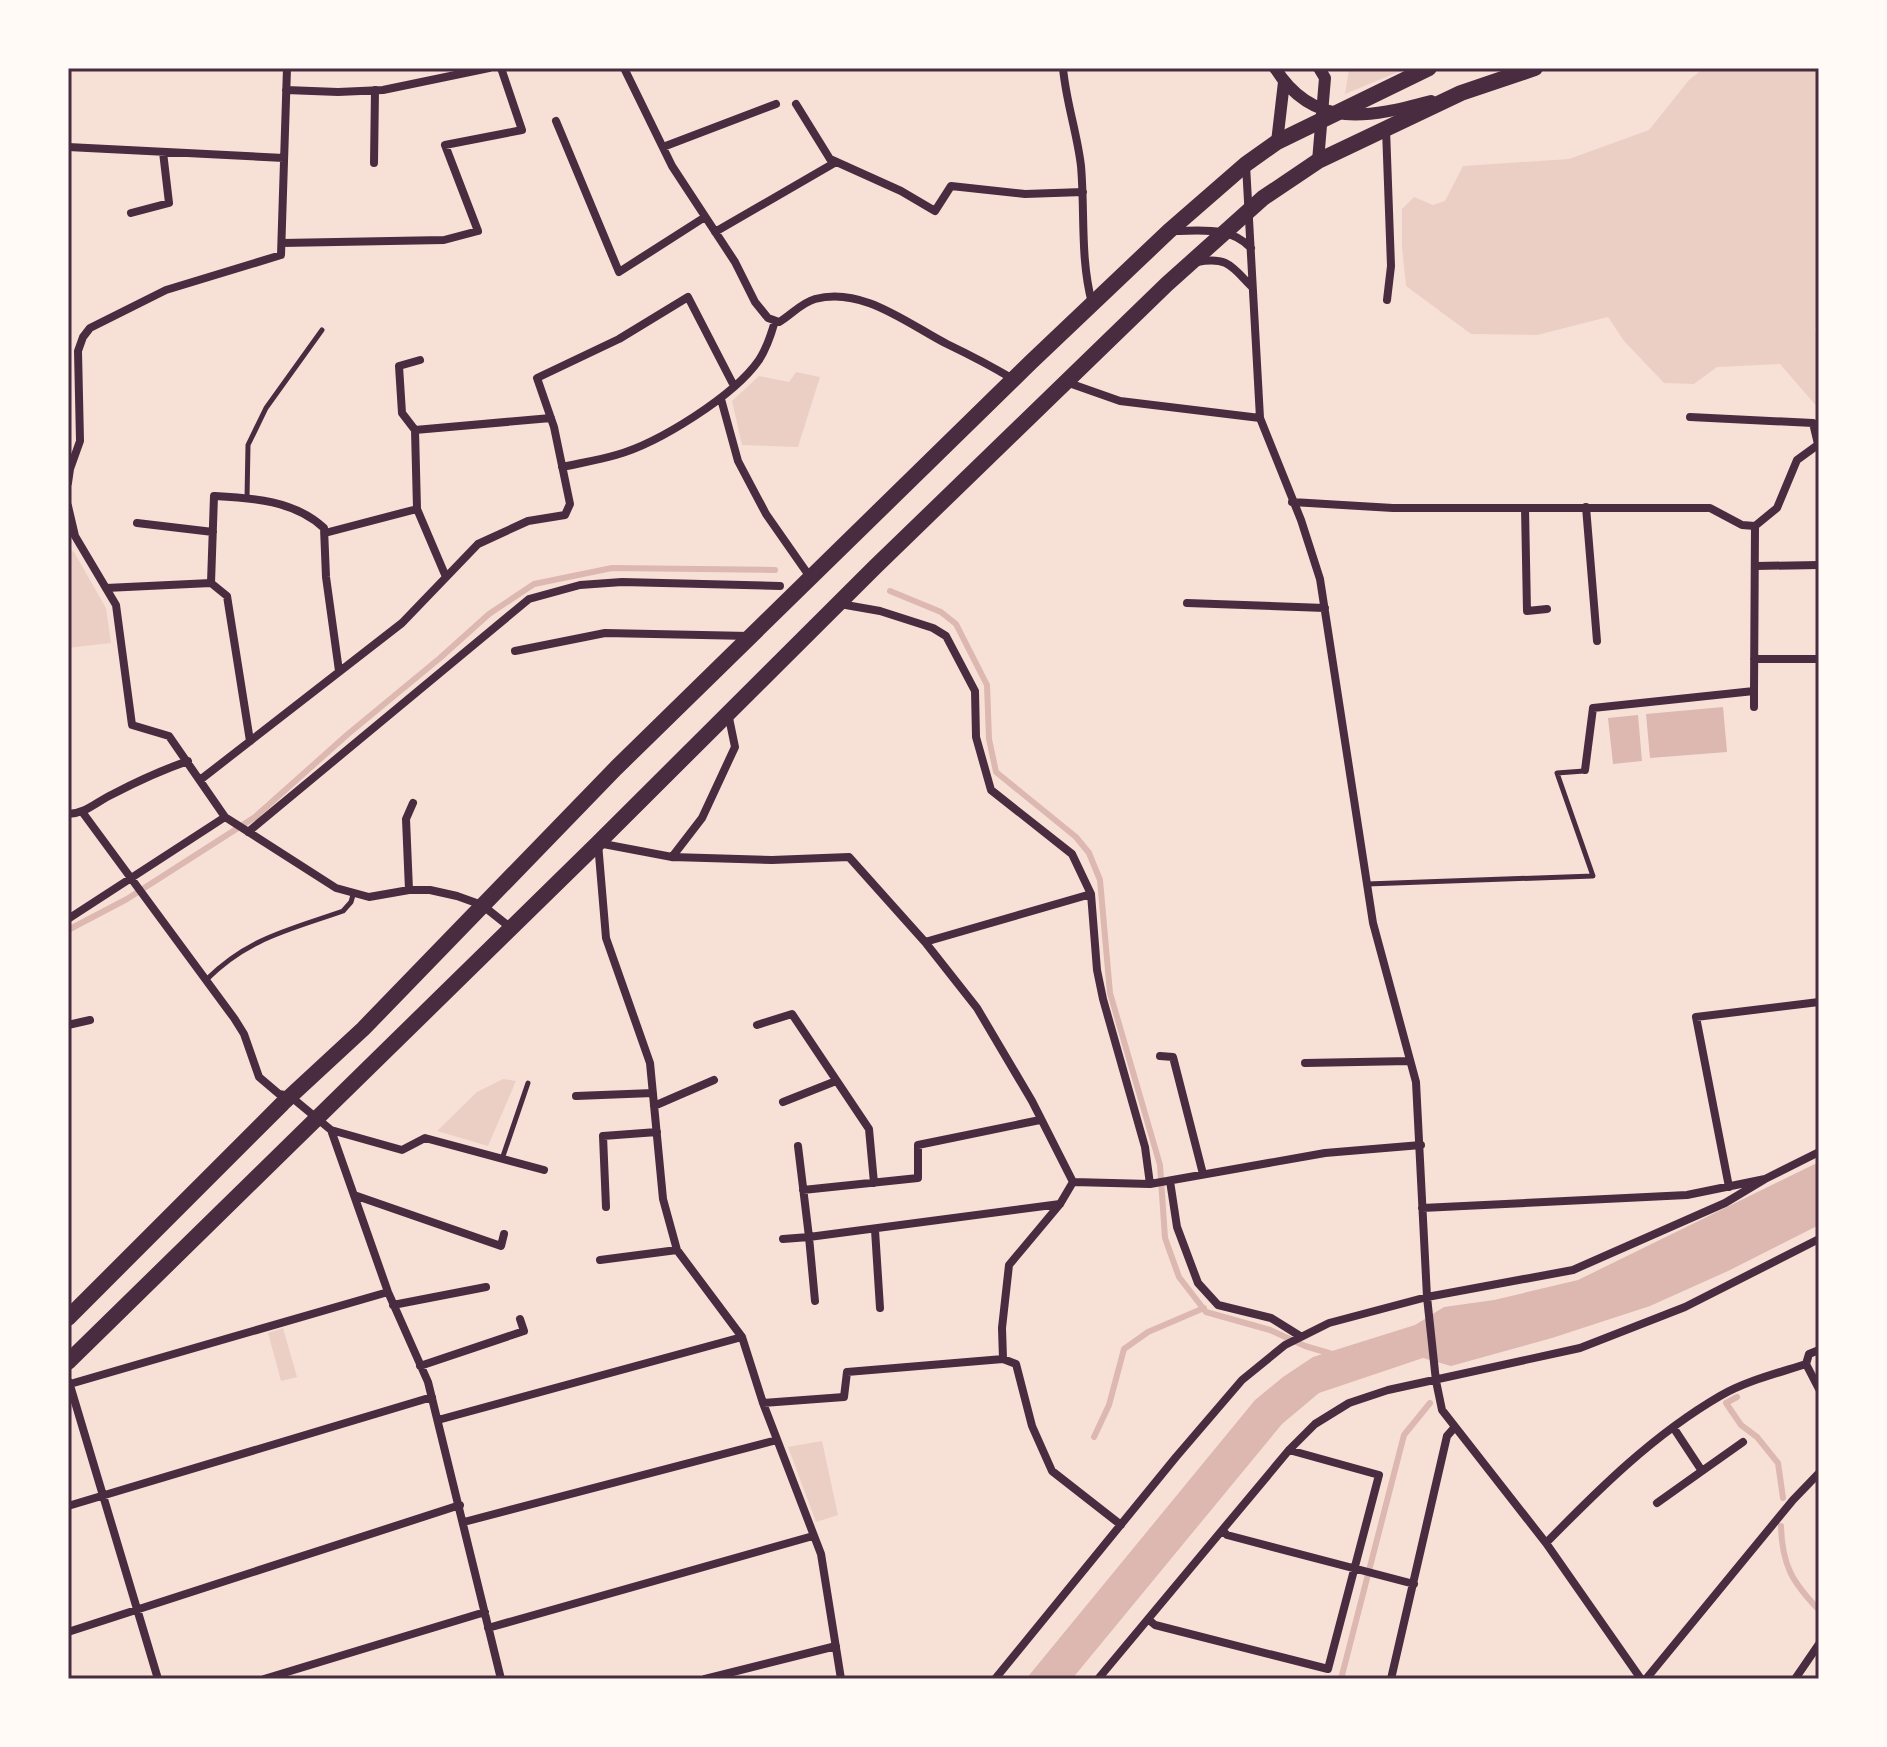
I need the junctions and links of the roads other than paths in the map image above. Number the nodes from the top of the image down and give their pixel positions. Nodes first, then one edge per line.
1 (287, 68) edge
2 (489, 68) edge
3 (501, 68) edge
4 (624, 68) edge
5 (1063, 68) edge
6 (1275, 68) edge
7 (1319, 68) edge
8 (1429, 68) edge
9 (1535, 68) edge
10 (1284, 82) junction
11 (286, 90) junction
12 (375, 90) junction
13 (1461, 93) junction
14 (776, 104) dead end
15 (796, 104) dead end
16 (1327, 114) junction
17 (556, 121) dead end
18 (1386, 129) junction
19 (1277, 142) junction
20 (68, 147) edge
21 (663, 147) junction
22 (163, 152) junction
23 (284, 158) junction
24 (1318, 161) junction
25 (836, 162) junction
26 (374, 163) dead end
27 (1246, 164) junction
28 (1083, 192) junction
29 (1248, 212) junction
30 (131, 213) dead end
31 (705, 217) junction
32 (1169, 231) junction
33 (715, 232) junction
34 (1227, 232) junction
35 (282, 243) junction
36 (1251, 248) junction
37 (1188, 264) junction
38 (1253, 288) junction
39 (1387, 300) dead end
40 (1092, 303) junction
41 (775, 321) junction
42 (322, 330) dead end
43 (420, 360) dead end
44 (1014, 379) junction
45 (1066, 382) junction
46 (734, 386) junction
47 (721, 399) junction
48 (1690, 417) dead end
49 (551, 418) junction
50 (1260, 418) junction
51 (415, 430) junction
52 (1819, 444) edge
53 (562, 467) junction
54 (68, 483) edge
55 (247, 498) junction
56 (1292, 502) junction
57 (68, 506) edge
58 (1586, 507) junction
59 (1525, 508) junction
60 (417, 509) junction
61 (137, 523) dead end
62 (1755, 526) junction
63 (213, 532) junction
64 (325, 533) junction
65 (1819, 565) edge
66 (1756, 566) junction
67 (446, 577) junction
68 (810, 577) junction
69 (211, 583) junction
70 (780, 586) dead end
71 (106, 588) junction
72 (1187, 603) dead end
73 (838, 604) junction
74 (1325, 608) junction
75 (1547, 609) dead end
76 (751, 636) junction
77 (1597, 641) dead end
78 (515, 651) dead end
79 (1754, 659) junction
80 (1819, 659) edge
81 (339, 671) junction
82 (1754, 691) junction
83 (1754, 707) dead end
84 (728, 713) junction
85 (250, 741) junction
86 (188, 761) junction
87 (1585, 770) joint
88 (200, 780) junction
89 (413, 803) dead end
90 (83, 813) junction
91 (68, 814) edge
92 (225, 817) junction
93 (248, 832) junction
94 (598, 843) junction
95 (672, 857) junction
96 (131, 878) junction
97 (1366, 884) junction
98 (409, 890) junction
99 (1091, 894) junction
100 (353, 895) junction
101 (482, 905) junction
102 (68, 919) edge
103 (511, 928) junction
104 (925, 942) junction
105 (205, 981) junction
106 (1819, 1002) edge
107 (90, 1020) dead end
108 (68, 1025) edge
109 (757, 1025) dead end
110 (1160, 1056) dead end
111 (1410, 1061) junction
112 (1305, 1063) dead end
113 (714, 1080) dead end
114 (836, 1081) junction
115 (528, 1083) dead end
116 (653, 1093) junction
117 (290, 1096) junction
118 (576, 1096) dead end
119 (783, 1102) dead end
120 (654, 1106) junction
121 (316, 1118) junction
122 (1040, 1120) junction
123 (331, 1130) junction
124 (657, 1132) junction
125 (1421, 1145) junction
126 (798, 1146) dead end
127 (1819, 1152) edge
128 (502, 1159) junction
129 (544, 1170) dead end
130 (1203, 1174) junction
131 (1765, 1179) junction
132 (1170, 1181) junction
133 (1073, 1182) junction
134 (874, 1183) junction
135 (1150, 1184) junction
136 (1729, 1187) junction
137 (803, 1190) junction
138 (354, 1195) junction
139 (1060, 1204) junction
140 (606, 1207) dead end
141 (1422, 1208) junction
142 (875, 1230) junction
143 (504, 1234) dead end
144 (809, 1237) junction
145 (783, 1239) dead end
146 (1819, 1239) edge
147 (677, 1250) junction
148 (600, 1260) dead end
149 (486, 1287) dead end
150 (388, 1292) junction
151 (1427, 1297) junction
152 (815, 1301) dead end
153 (393, 1305) junction
154 (880, 1308) dead end
155 (68, 1318) edge
156 (520, 1319) dead end
157 (742, 1337) junction
158 (1298, 1338) junction
159 (1819, 1350) edge
160 (1003, 1359) junction
161 (68, 1362) edge
162 (1806, 1364) junction
163 (420, 1366) junction
164 (1436, 1377) junction
165 (69, 1382) edge
166 (1819, 1389) edge
167 (432, 1397) junction
168 (763, 1403) junction
169 (438, 1420) junction
170 (1455, 1427) junction
171 (1673, 1427) junction
172 (777, 1440) junction
173 (1743, 1442) dead end
174 (1289, 1450) junction
175 (1702, 1471) junction
176 (1818, 1477) edge
177 (104, 1495) junction
178 (1657, 1503) dead end
179 (460, 1505) junction
180 (68, 1506) edge
181 (464, 1522) junction
182 (1121, 1525) junction
183 (1223, 1531) junction
184 (813, 1536) junction
185 (1546, 1543) junction
186 (1356, 1569) junction
187 (1414, 1584) junction
188 (138, 1610) junction
189 (485, 1612) junction
190 (1149, 1620) junction
191 (488, 1628) junction
192 (68, 1632) edge
193 (1819, 1644) edge
194 (836, 1646) junction
195 (158, 1679) edge
196 (264, 1679) edge
197 (501, 1679) edge
198 (705, 1679) edge
199 (841, 1679) edge
200 (995, 1679) edge
201 (1098, 1679) edge
202 (1391, 1679) edge
203 (1644, 1679) edge
204 (1795, 1679) edge

1 - 11 street
2 - 12 street
3 - 35 street
4 - 21 street
5 - 28 street
6 - 10 main road
7 - 16 main road
8 - 16 highway
9 - 13 highway
10 - 16 main road
10 - 19 main road
11 - 12 street
11 - 23 street
12 - 26 street
13 - 16 main road
13 - 18 highway
14 - 21 street
15 - 25 street
16 - 19 highway
16 - 24 main road
17 - 31 street
18 - 24 highway
18 - 39 street
19 - 27 highway
20 - 22 street
21 - 31 street
22 - 23 street
22 - 30 street
23 - 35 street
24 - 29 highway
25 - 28 street
25 - 33 street
27 - 29 street
27 - 32 highway
28 - 40 street
29 - 34 highway
29 - 36 street
31 - 33 street
32 - 34 street
32 - 40 highway
33 - 41 street
34 - 36 street
34 - 37 highway
35 - 54 street
36 - 38 street
37 - 38 street
37 - 45 highway
38 - 50 street
40 - 44 highway
41 - 44 street
41 - 46 street
42 - 55 lane
43 - 51 street
44 - 68 highway
45 - 50 street
45 - 73 highway
46 - 47 street
46 - 49 street
47 - 53 street
47 - 68 street
48 - 52 street
49 - 51 street
49 - 53 street
50 - 56 street
51 - 60 street
52 - 62 street
53 - 67 street
55 - 63 street
55 - 64 street
56 - 59 street
56 - 74 street
57 - 71 street
58 - 59 street
58 - 62 street
58 - 77 street
59 - 75 street
60 - 64 street
60 - 67 street
61 - 63 street
62 - 66 street
63 - 69 street
64 - 81 street
65 - 66 street
66 - 79 street
67 - 81 street
68 - 76 highway
69 - 71 street
69 - 85 street
70 - 93 street
71 - 86 street
72 - 74 street
73 - 84 highway
73 - 99 street
74 - 97 street
76 - 78 street
76 - 101 highway
79 - 80 street
79 - 82 street
81 - 85 street
82 - 83 street
82 - 87 street
84 - 94 highway
84 - 95 street
85 - 88 street
86 - 88 street
86 - 90 street
87 - 97 lane
88 - 92 street
89 - 98 street
90 - 91 street
90 - 96 street
92 - 93 street
92 - 96 street
93 - 100 street
94 - 95 street
94 - 103 highway
94 - 116 street
95 - 104 street
96 - 102 street
96 - 105 street
97 - 111 street
98 - 100 street
98 - 101 street
99 - 104 street
99 - 135 street
100 - 105 lane
101 - 103 street
101 - 117 highway
103 - 121 highway
104 - 122 street
105 - 117 street
106 - 136 street
107 - 108 street
109 - 114 street
110 - 130 street
111 - 112 street
111 - 125 street
113 - 120 street
114 - 119 street
114 - 134 street
115 - 128 lane
116 - 118 street
116 - 120 street
117 - 121 street
117 - 155 highway
120 - 124 street
121 - 123 street
121 - 161 highway
122 - 133 street
122 - 134 street
123 - 128 street
123 - 138 street
124 - 140 street
124 - 147 street
125 - 130 street
125 - 141 street
126 - 137 street
127 - 131 street
128 - 129 street
130 - 132 street
131 - 136 street
131 - 151 street
132 - 135 street
132 - 158 street
133 - 135 street
133 - 139 street
134 - 137 street
136 - 141 street
137 - 144 street
138 - 143 street
138 - 150 street
139 - 142 street
139 - 160 street
141 - 151 street
142 - 144 street
142 - 154 street
144 - 145 street
144 - 152 street
146 - 164 street
147 - 148 street
147 - 157 street
149 - 153 street
150 - 153 street
150 - 165 street
151 - 158 street
151 - 164 street
153 - 163 street
156 - 163 street
157 - 168 street
157 - 169 street
158 - 182 street
159 - 162 street
160 - 168 street
160 - 182 street
162 - 166 street
162 - 171 street
163 - 167 street
164 - 170 street
164 - 174 street
165 - 177 street
167 - 169 street
167 - 177 street
168 - 172 street
169 - 179 street
170 - 185 street
170 - 187 street
171 - 175 street
171 - 185 street
172 - 181 street
172 - 184 street
173 - 175 street
174 - 183 street
174 - 186 street
175 - 178 street
176 - 203 street
177 - 180 street
177 - 188 street
179 - 181 street
179 - 188 street
181 - 189 street
182 - 200 street
183 - 186 street
183 - 190 street
184 - 191 street
184 - 194 street
185 - 203 street
186 - 187 street
186 - 190 street
187 - 202 street
188 - 192 street
188 - 195 street
189 - 191 street
189 - 196 street
190 - 201 street
191 - 197 street
193 - 204 street
194 - 198 street
194 - 199 street

